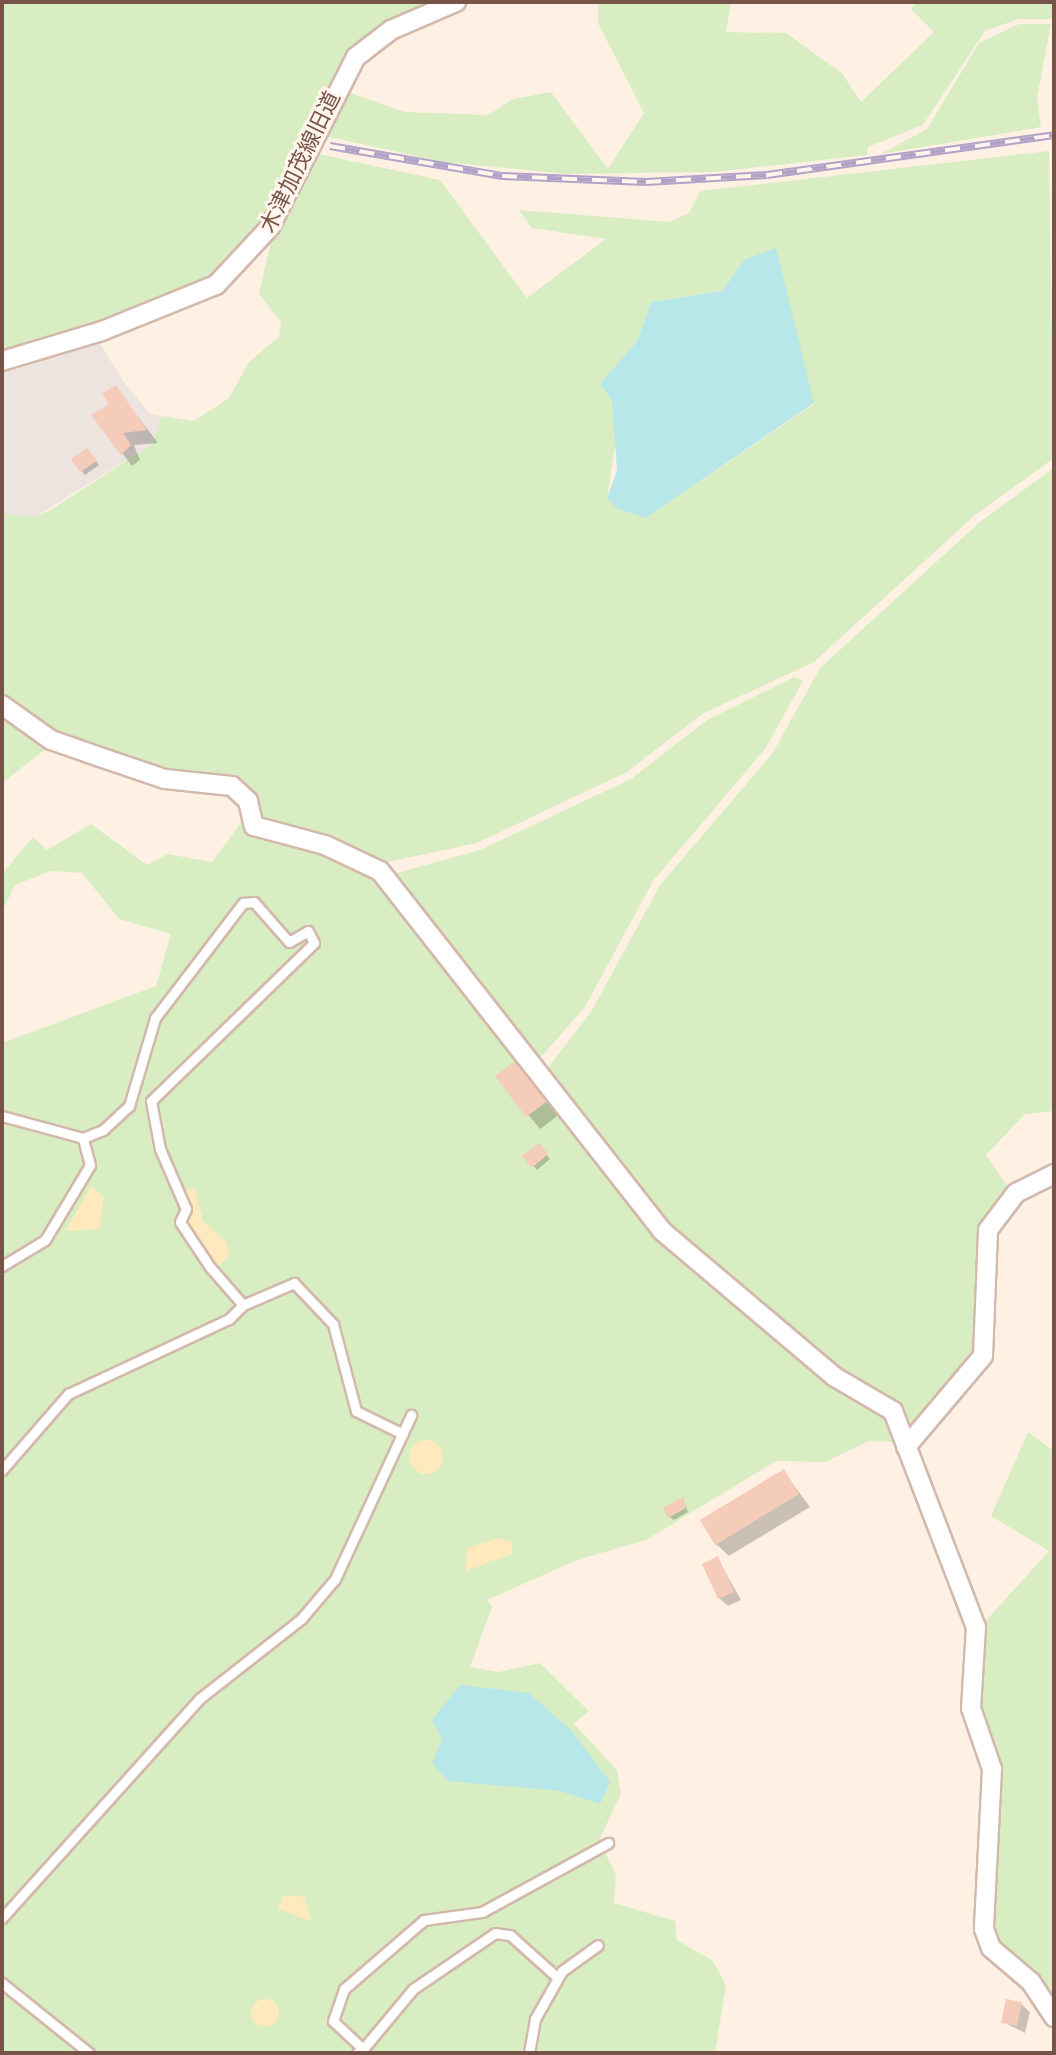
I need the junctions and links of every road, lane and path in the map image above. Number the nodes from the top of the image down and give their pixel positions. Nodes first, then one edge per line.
1 (456, 2) edge
2 (2, 361) edge
3 (2, 705) edge
4 (2, 1116) edge
5 (83, 1138) junction
6 (1054, 1174) edge
7 (2, 1266) edge
8 (243, 1305) junction
9 (411, 1415) dead end
10 (403, 1434) junction
11 (906, 1447) junction
12 (2, 1470) edge
13 (608, 1843) dead end
14 (2, 1918) edge
15 (598, 1945) dead end
16 (558, 1978) junction
17 (2, 1983) edge
18 (1054, 2017) edge
19 (360, 2051) edge
20 (89, 2053) edge
21 (529, 2053) edge

1 - 2 street, 木津加茂線旧道
3 - 11 street
4 - 5 lane
5 - 7 lane
5 - 8 lane
6 - 11 street
8 - 10 lane
8 - 12 lane
9 - 10 lane
10 - 14 lane
11 - 18 street
13 - 19 lane
15 - 16 lane
16 - 19 lane
16 - 21 lane
17 - 20 lane

